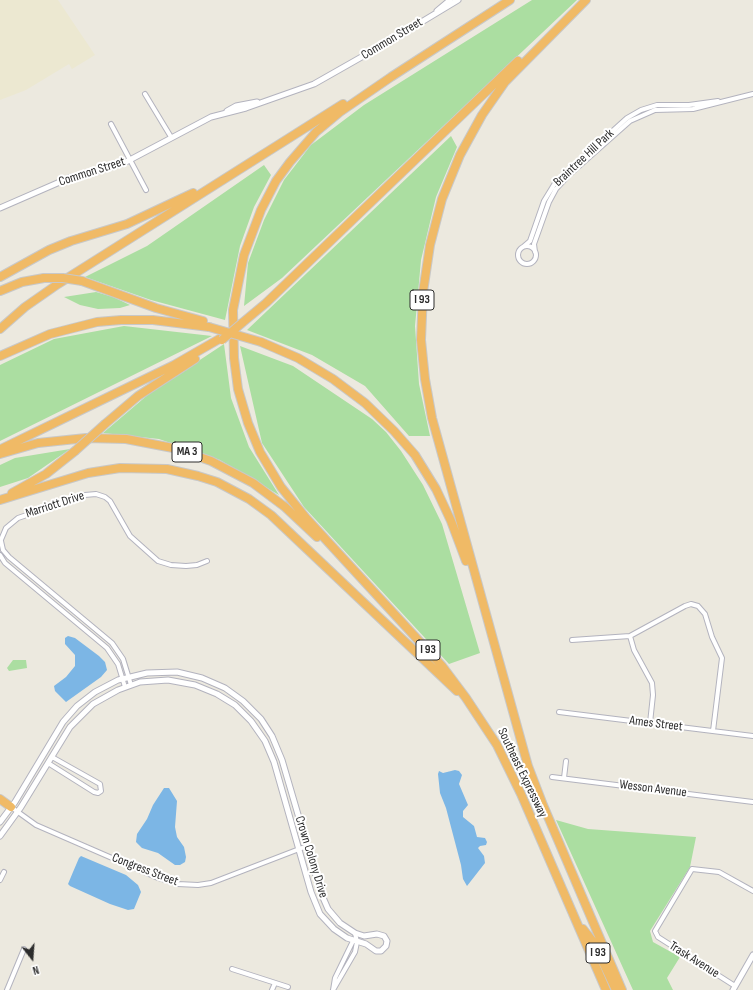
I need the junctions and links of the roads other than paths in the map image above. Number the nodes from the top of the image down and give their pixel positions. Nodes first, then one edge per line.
1 (450, 0) edge
2 (458, 0) edge
3 (586, 0) edge
4 (509, 1) edge
5 (436, 12) junction
6 (561, 25) junction
7 (391, 77) junction
8 (146, 94) dead end
9 (753, 94) edge
10 (676, 106) junction
11 (111, 124) dead end
12 (171, 137) junction
13 (129, 160) junction
14 (221, 181) junction
15 (146, 190) dead end
16 (0, 208) edge
17 (523, 247) junction
18 (535, 252) junction
19 (0, 278) edge
20 (0, 291) edge
21 (210, 325) junction
22 (0, 329) edge
23 (221, 339) junction
24 (0, 356) edge
25 (0, 450) edge
26 (0, 454) edge
27 (0, 499) edge
28 (0, 540) edge
29 (1, 552) edge
30 (342, 558) junction
31 (207, 561) dead end
32 (484, 608) junction
33 (630, 636) junction
34 (572, 640) dead end
35 (129, 676) junction
36 (123, 678) junction
37 (131, 685) junction
38 (125, 687) junction
39 (466, 698) junction
40 (559, 712) dead end
41 (650, 723) junction
42 (713, 731) junction
43 (753, 736) edge
44 (52, 757) junction
45 (566, 760) dead end
46 (48, 763) junction
47 (552, 777) dead end
48 (564, 778) junction
49 (98, 783) junction
50 (93, 791) junction
51 (0, 799) edge
52 (753, 802) edge
53 (15, 810) junction
54 (0, 822) edge
55 (0, 836) edge
56 (307, 846) junction
57 (299, 850) junction
58 (4, 872) dead end
59 (0, 880) edge
60 (753, 892) edge
61 (589, 913) junction
62 (575, 919) junction
63 (355, 933) junction
64 (375, 935) junction
65 (355, 942) junction
66 (594, 943) junction
67 (371, 948) junction
68 (24, 949) dead end
69 (753, 955) edge
70 (232, 969) dead end
71 (275, 983) junction
72 (288, 988) dead end
73 (734, 988) edge
74 (7, 990) edge
75 (272, 990) edge
76 (333, 990) edge
77 (606, 990) edge
78 (615, 990) edge
79 (622, 990) edge

1 - 5 street, Common Street
2 - 5 street, Common Street
3 - 6 highway, I 93
4 - 7 highway, I 93
5 - 12 street, Common Street
6 - 23 highway, bridge
6 - 32 highway, I 93
7 - 14 highway
7 - 30 highway, I 93
8 - 12 street
9 - 10 street
10 - 17 street, Braintree Hill Park
10 - 18 street, Braintree Hill Park
11 - 13 street
12 - 13 street, Common Street
13 - 15 street
13 - 16 street, Common Street
14 - 19 highway
14 - 22 highway
17 - 18 street
17 - 18 street
20 - 21 highway, bridge
21 - 24 highway
21 - 32 highway, bridge
23 - 25 highway
23 - 27 highway, bridge
26 - 30 highway, MA 3
27 - 39 highway
28 - 29 street, Marriott Drive
28 - 31 street, Marriott Drive
29 - 35 street
29 - 36 street
30 - 39 highway, Southeast Expressway / I 93
32 - 61 highway, Southeast Expressway / I 93
33 - 34 street
33 - 41 street
33 - 42 street
35 - 36 street, Crown Colony Drive
35 - 37 street
35 - 56 street, Crown Colony Drive
36 - 38 street
36 - 53 street, Crown Colony Drive
37 - 38 street, Crown Colony Drive
37 - 57 street, Crown Colony Drive
38 - 44 street, Crown Colony Drive
39 - 62 highway, Southeast Expressway / I 93
40 - 41 street, Ames Street
41 - 42 street, Ames Street
42 - 43 street, Ames Street
44 - 46 street, Crown Colony Drive
44 - 49 street
45 - 48 street
46 - 50 street
46 - 53 street, Crown Colony Drive
47 - 48 street, Wesson Avenue
48 - 52 street, Wesson Avenue
49 - 50 street
49 - 50 street
51 - 53 highway
53 - 54 street, Crown Colony Drive
53 - 55 street, Crown Colony Drive
53 - 57 street, Congress Street
56 - 57 street, Congress Street
56 - 63 street, Crown Colony Drive
57 - 65 street, Crown Colony Drive
58 - 59 street
60 - 73 street, Trask Avenue
61 - 66 highway, I 93
61 - 79 highway, Southeast Expressway / I 93
62 - 66 highway, I 93
62 - 77 highway, Southeast Expressway / I 93
63 - 64 street, Crown Colony Drive
63 - 65 street
64 - 67 street
64 - 67 street
65 - 67 street, Crown Colony Drive
65 - 76 street
66 - 78 highway, I 93
68 - 74 street
69 - 73 street
70 - 71 street
71 - 72 street
71 - 75 street

